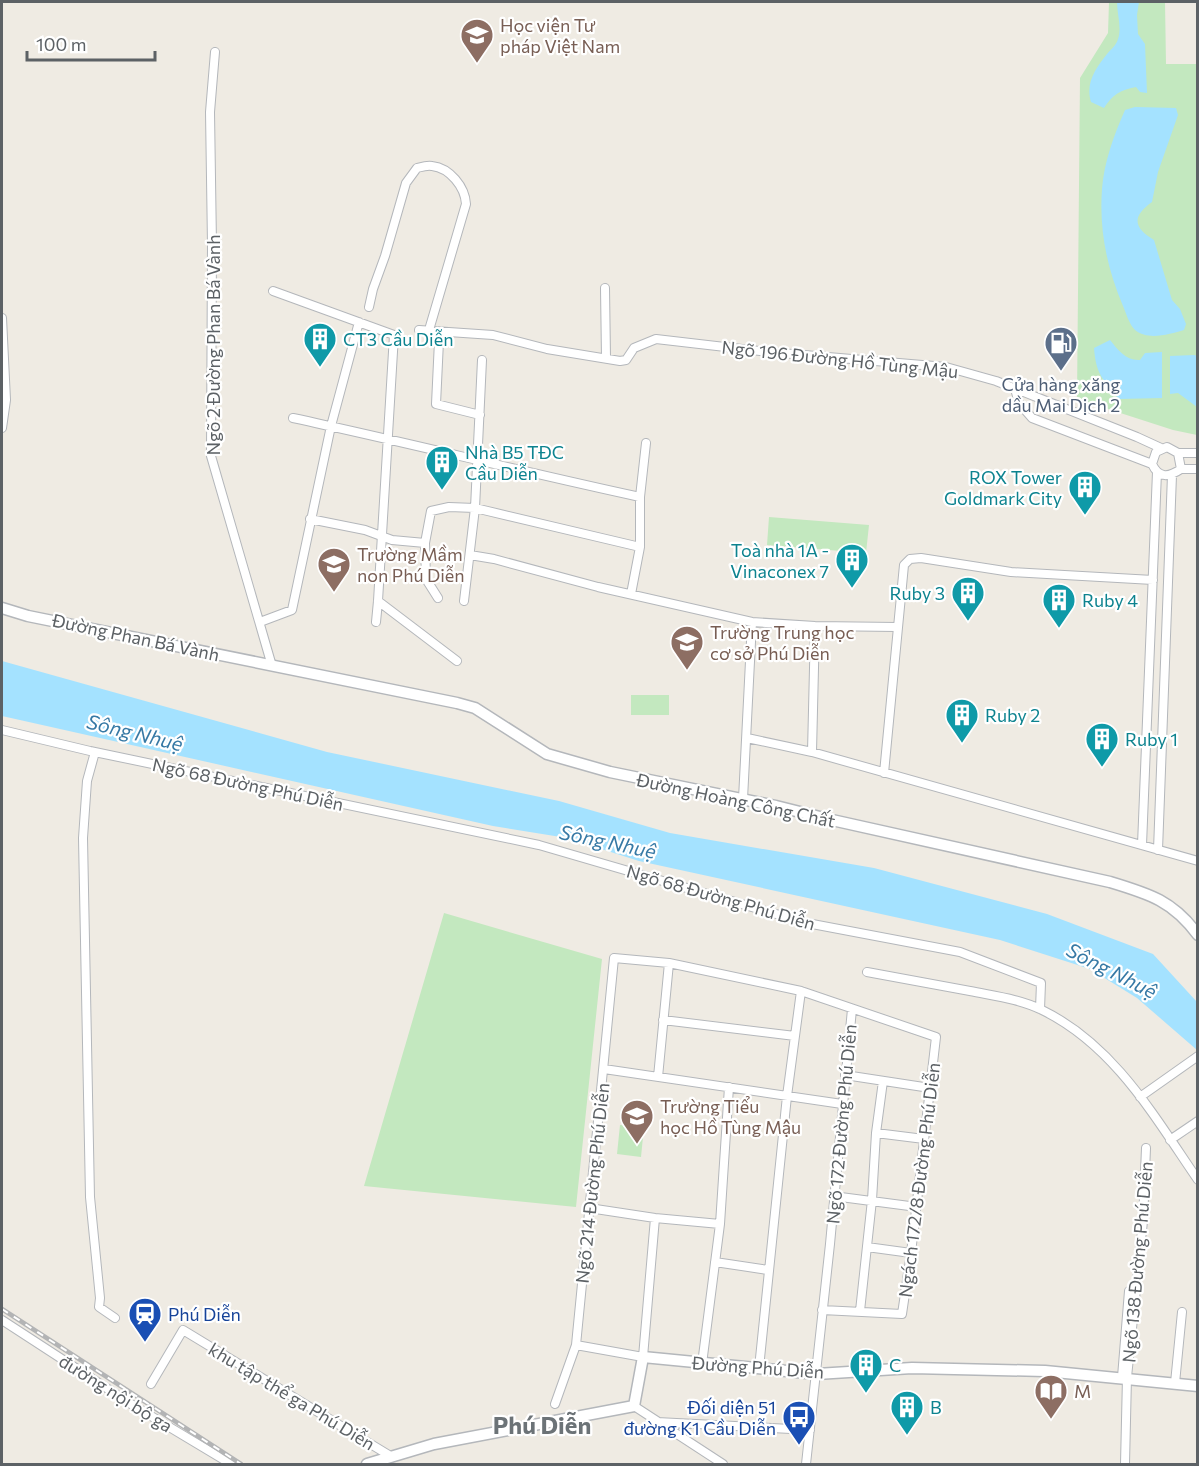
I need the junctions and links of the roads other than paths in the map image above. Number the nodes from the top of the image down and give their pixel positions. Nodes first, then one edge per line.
1 (215, 52) dead end
2 (605, 288) dead end
3 (273, 291) dead end
4 (369, 307) dead end
5 (2, 318) edge
6 (359, 322) junction
7 (419, 330) dead end
8 (429, 330) junction
9 (439, 341) dead end
10 (606, 358) junction
11 (483, 360) dead end
12 (1015, 389) junction
13 (480, 414) junction
14 (293, 418) dead end
15 (331, 426) junction
16 (2, 428) edge
17 (388, 437) junction
18 (646, 443) dead end
19 (1161, 448) junction
20 (1178, 453) junction
21 (1197, 453) edge
22 (477, 460) junction
23 (1155, 468) junction
24 (1181, 469) junction
25 (1197, 469) edge
26 (1172, 475) junction
27 (640, 497) junction
28 (475, 508) junction
29 (310, 519) junction
30 (382, 536) junction
31 (425, 543) junction
32 (640, 547) junction
33 (470, 555) junction
34 (1153, 580) junction
35 (631, 594) junction
36 (438, 598) dead end
37 (378, 601) junction
38 (464, 601) dead end
39 (2, 608) edge
40 (260, 622) junction
41 (376, 622) dead end
42 (752, 622) junction
43 (815, 626) junction
44 (897, 627) junction
45 (457, 661) dead end
46 (272, 666) junction
47 (2, 729) edge
48 (747, 738) junction
49 (1146, 741) junction
50 (1162, 741) junction
51 (95, 752) junction
52 (812, 752) junction
53 (884, 773) junction
54 (743, 799) junction
55 (1142, 845) junction
56 (1158, 850) junction
57 (1197, 861) edge
58 (1197, 935) edge
59 (615, 958) joint
60 (669, 963) junction
61 (867, 972) dead end
62 (801, 991) junction
63 (1040, 1008) junction
64 (852, 1009) junction
65 (663, 1020) junction
66 (795, 1036) junction
67 (1197, 1056) edge
68 (604, 1069) junction
69 (845, 1076) junction
70 (658, 1077) junction
71 (883, 1081) junction
72 (729, 1088) junction
73 (930, 1088) junction
74 (786, 1096) junction
75 (1140, 1097) junction
76 (842, 1104) junction
77 (1197, 1121) edge
78 (876, 1133) junction
79 (924, 1139) junction
80 (1170, 1140) junction
81 (1146, 1148) dead end
82 (1197, 1180) edge
83 (833, 1196) junction
84 (872, 1200) junction
85 (917, 1207) junction
86 (589, 1208) junction
87 (655, 1218) junction
88 (720, 1224) junction
89 (867, 1247) junction
90 (912, 1253) junction
91 (715, 1262) junction
92 (768, 1269) junction
93 (1129, 1291) dead end
94 (822, 1310) junction
95 (860, 1311) junction
96 (1182, 1312) dead end
97 (115, 1318) dead end
98 (2, 1320) edge
99 (576, 1345) junction
100 (643, 1357) junction
101 (702, 1364) junction
102 (759, 1368) junction
103 (817, 1374) junction
104 (1125, 1377) junction
105 (1174, 1383) junction
106 (151, 1384) dead end
107 (1197, 1386) edge
108 (555, 1404) dead end
109 (634, 1406) junction
110 (657, 1422) junction
111 (810, 1430) junction
112 (392, 1457) junction
113 (231, 1464) edge
114 (367, 1464) edge
115 (723, 1464) edge
116 (806, 1464) edge
117 (1125, 1464) edge

1 - 40 street, Ngõ 2 Đường Phan Bá Vành
2 - 10 street
3 - 6 street
4 - 8 street
5 - 16 street
6 - 15 street
6 - 17 street
7 - 8 street
8 - 10 street
9 - 13 street
10 - 12 street, Ngõ 196 Đường Hồ Tùng Mậu
11 - 13 street
12 - 19 street, Ngõ 196 Đường Hồ Tùng Mậu
12 - 23 street
13 - 22 street
14 - 15 street
15 - 17 street
15 - 29 street
17 - 22 street
17 - 30 street
18 - 27 street
19 - 20 street
19 - 23 street
20 - 21 street
20 - 24 street
22 - 27 street
22 - 28 street
23 - 26 street
23 - 34 street
24 - 25 street
24 - 26 street
26 - 50 street
27 - 32 street
28 - 31 street
28 - 32 street
28 - 33 street
29 - 30 street
29 - 40 street
30 - 31 street
30 - 37 street
31 - 36 street
32 - 35 street
33 - 35 street
33 - 38 street
34 - 44 street
34 - 49 street
35 - 42 street
37 - 41 street
37 - 45 street
39 - 46 street, Đường Phan Bá Vành
40 - 46 street, Ngõ 2 Đường Phan Bá Vành
42 - 43 street
42 - 48 street
43 - 44 street
43 - 52 street
44 - 53 street
46 - 54 street, Đường Hoàng Công Chất
47 - 51 street, Ngõ 68 Đường Phú Diễn
48 - 52 street
48 - 54 street
49 - 50 street
49 - 55 street
50 - 56 street
51 - 63 street, Ngõ 68 Đường Phú Diễn
51 - 97 street
52 - 53 street
53 - 55 street
54 - 58 street, Đường Hoàng Công Chất
55 - 56 street
56 - 57 street
59 - 60 street, Ngõ 172 Đường Phú Diễn
59 - 68 street, Ngõ 214 Đường Phú Diễn
60 - 62 street, Ngõ 172 Đường Phú Diễn
60 - 65 street
61 - 63 street
62 - 64 street, Ngõ 172 Đường Phú Diễn
62 - 66 street
63 - 75 street
64 - 69 street, Ngõ 172 Đường Phú Diễn
64 - 73 street, Ngách 172/8 Đường Phú Diễn
65 - 66 street
65 - 70 street
66 - 74 street
67 - 75 street
68 - 70 street
68 - 86 street, Ngõ 214 Đường Phú Diễn
69 - 71 street
69 - 76 street, Ngõ 172 Đường Phú Diễn
70 - 72 street
71 - 73 street
71 - 78 street
72 - 74 street
72 - 88 street
73 - 79 street, Ngách 172/8 Đường Phú Diễn
74 - 76 street
74 - 92 street
75 - 80 street
76 - 83 street, Ngõ 172 Đường Phú Diễn
77 - 80 street
78 - 79 street
78 - 84 street
79 - 85 street, Ngách 172/8 Đường Phú Diễn
80 - 82 street
81 - 104 street, Ngõ 138 Đường Phú Diễn
83 - 84 street
83 - 94 street, Ngõ 172 Đường Phú Diễn
84 - 85 street
84 - 89 street
85 - 90 street, Ngách 172/8 Đường Phú Diễn
86 - 87 street
86 - 99 street, Ngõ 214 Đường Phú Diễn
87 - 88 street
87 - 100 street
88 - 91 street
89 - 90 street
89 - 95 street
90 - 95 street, Ngách 172/8 Đường Phú Diễn
91 - 92 street
91 - 101 street
92 - 102 street
93 - 104 street
94 - 95 street, Ngách 172/8 Đường Phú Diễn
94 - 103 street, Ngõ 172 Đường Phú Diễn
96 - 105 street
98 - 113 street, đường nội bộ ga
99 - 100 street
99 - 108 street, Ngõ 214 Đường Phú Diễn
100 - 101 street, Đường Phú Diễn
100 - 109 street
101 - 102 street, Đường Phú Diễn
102 - 103 street, Đường Phú Diễn
103 - 104 street, Đường Phú Diễn
103 - 111 street, Ngõ 172 Đường Phú Diễn
104 - 105 street, Đường Phú Diễn
104 - 117 street
105 - 107 street, Đường Phú Diễn
106 - 112 street, khu tập thể ga Phú Diễn
109 - 110 street
109 - 112 street
110 - 111 street
110 - 115 street
111 - 116 street, Ngõ 172 Đường Phú Diễn
112 - 114 street

